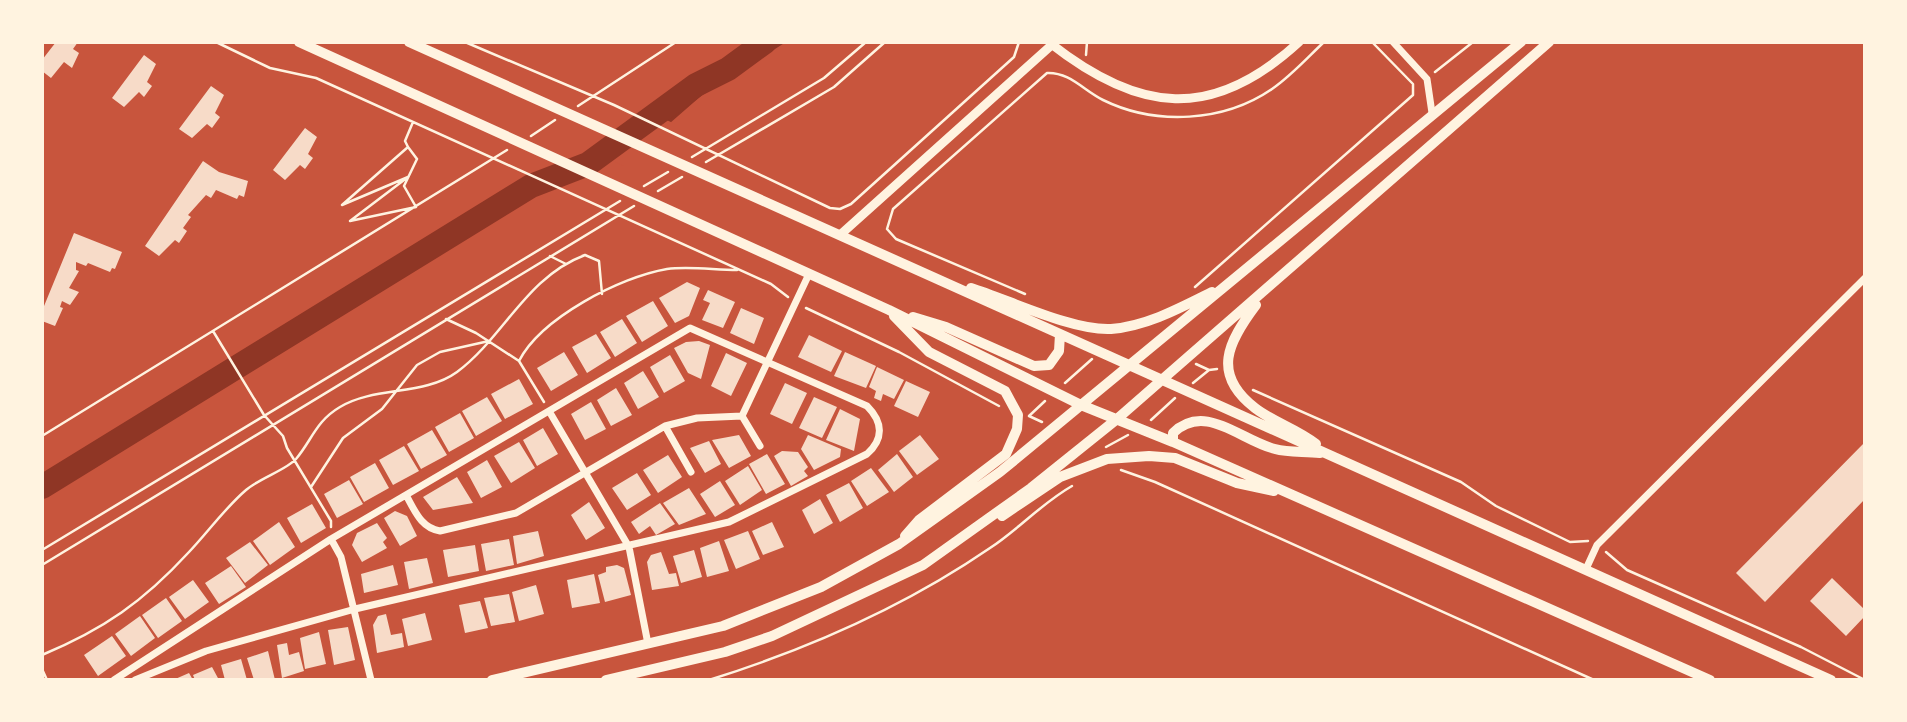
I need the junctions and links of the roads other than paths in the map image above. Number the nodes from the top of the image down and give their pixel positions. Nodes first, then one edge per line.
1 (299, 42) edge
2 (409, 42) edge
3 (1299, 42) edge
4 (1393, 42) edge
5 (1521, 42) edge
6 (1549, 42) edge
7 (1052, 43) edge
8 (1432, 113) junction
9 (840, 235) junction
10 (920, 271) junction
11 (809, 274) junction
12 (1865, 278) edge
13 (1229, 285) junction
14 (1266, 291) junction
15 (889, 310) junction
16 (1060, 334) junction
17 (768, 362) junction
18 (1129, 364) junction
19 (1161, 379) junction
20 (1081, 405) junction
21 (549, 411) junction
22 (742, 416) junction
23 (1117, 419) junction
24 (665, 426) junction
25 (1173, 442) junction
26 (760, 446) dead end
27 (1327, 453) junction
28 (585, 472) junction
29 (691, 472) dead end
30 (406, 495) junction
31 (1295, 496) junction
32 (979, 527) junction
33 (331, 539) junction
34 (899, 544) junction
35 (629, 547) junction
36 (1586, 569) junction
37 (355, 609) junction
38 (648, 645) junction
39 (114, 680) edge
40 (135, 680) edge
41 (371, 680) edge
42 (492, 680) edge
43 (606, 680) edge
44 (1710, 680) edge
45 (1831, 680) edge

1 - 11 main road
2 - 9 main road
3 - 7 street
4 - 8 street
5 - 8 main road
6 - 14 main road
7 - 9 street
8 - 13 main road
9 - 10 main road
10 - 13 main road
10 - 16 main road
11 - 15 main road
11 - 17 street
12 - 36 street
13 - 18 main road
14 - 19 main road
14 - 27 main road
15 - 16 main road
15 - 20 main road
15 - 34 main road
16 - 18 main road
17 - 21 street
17 - 22 street
17 - 35 street
18 - 19 main road
18 - 20 main road
19 - 23 main road
19 - 27 main road
20 - 23 main road
20 - 34 main road
21 - 28 street
21 - 30 street
22 - 24 street
22 - 26 street
23 - 25 main road
23 - 32 main road
24 - 28 street
24 - 29 street
25 - 27 main road
25 - 31 main road
27 - 36 main road
28 - 30 street
28 - 35 street
30 - 33 street
31 - 32 main road
31 - 44 main road
32 - 43 main road
33 - 37 street
33 - 39 street
34 - 38 main road
35 - 37 street
35 - 38 street
36 - 45 main road
37 - 40 street
37 - 41 street
38 - 42 main road

